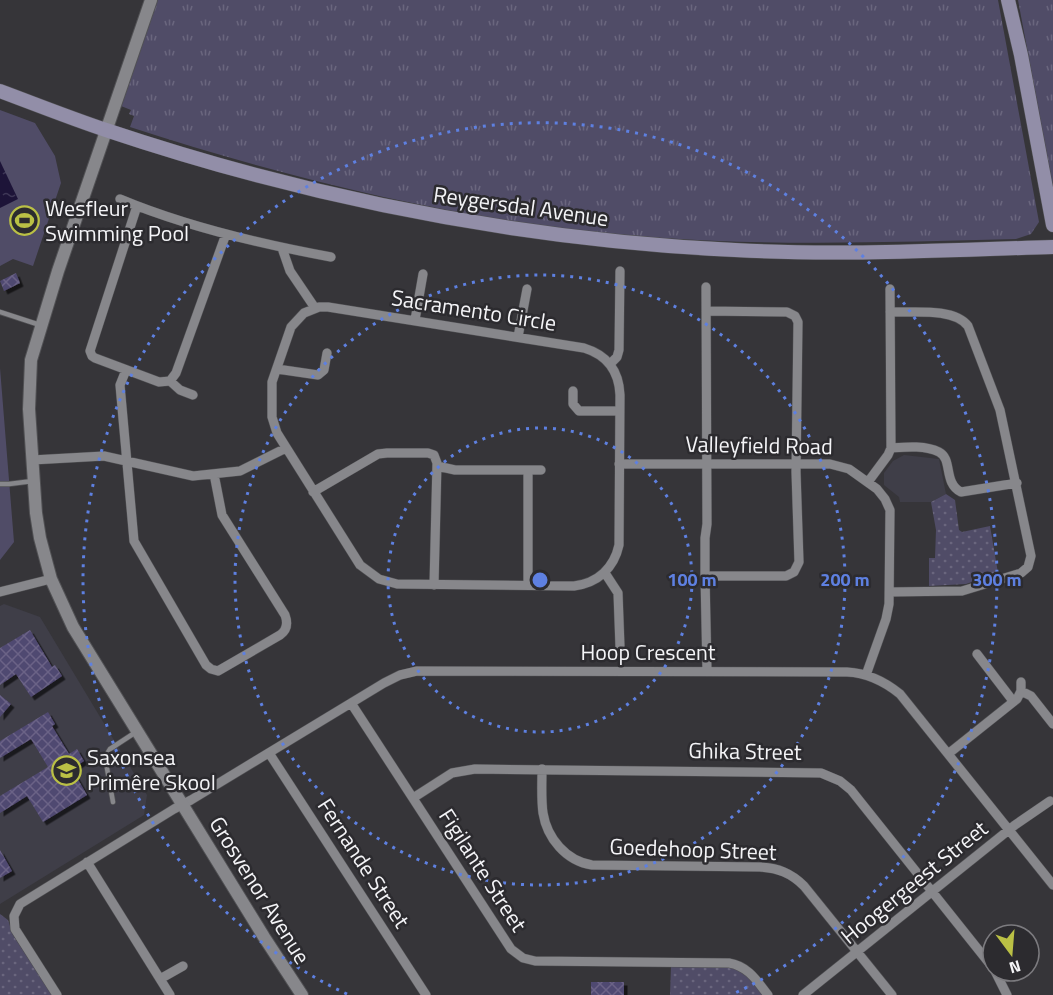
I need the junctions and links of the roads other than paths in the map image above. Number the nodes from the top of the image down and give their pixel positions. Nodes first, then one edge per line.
1 (151, 0) edge
2 (1008, 0) edge
3 (0, 91) edge
4 (106, 130) junction
5 (120, 200) dead end
6 (137, 207) junction
7 (1053, 225) edge
8 (226, 234) junction
9 (1053, 247) edge
10 (282, 248) junction
11 (331, 257) dead end
12 (620, 271) dead end
13 (423, 274) dead end
14 (706, 287) dead end
15 (527, 289) dead end
16 (890, 289) dead end
17 (315, 308) junction
18 (706, 311) junction
19 (0, 312) edge
20 (890, 312) junction
21 (416, 320) junction
22 (40, 325) junction
23 (518, 337) junction
24 (327, 353) dead end
25 (610, 364) junction
26 (277, 369) junction
27 (126, 370) junction
28 (170, 381) junction
29 (573, 391) dead end
30 (193, 395) dead end
31 (619, 411) junction
32 (286, 448) junction
33 (891, 448) junction
34 (32, 460) junction
35 (126, 461) junction
36 (619, 464) junction
37 (707, 464) junction
38 (796, 464) junction
39 (436, 466) junction
40 (528, 470) junction
41 (541, 470) dead end
42 (214, 474) junction
43 (33, 481) junction
44 (868, 482) junction
45 (1017, 483) junction
46 (0, 484) edge
47 (313, 492) junction
48 (605, 573) junction
49 (705, 576) junction
50 (51, 579) junction
51 (434, 585) junction
52 (528, 585) junction
53 (0, 592) edge
54 (890, 592) junction
55 (620, 647) dead end
56 (977, 654) dead end
57 (707, 672) junction
58 (866, 675) junction
59 (1013, 701) junction
60 (351, 703) junction
61 (1053, 724) edge
62 (137, 732) junction
63 (269, 753) junction
64 (948, 754) junction
65 (542, 769) junction
66 (413, 798) junction
67 (1050, 801) dead end
68 (113, 802) dead end
69 (182, 805) junction
70 (1009, 830) junction
71 (87, 862) junction
72 (1053, 885) edge
73 (932, 892) junction
74 (858, 952) junction
75 (981, 953) edge
76 (183, 966) dead end
77 (160, 979) junction
78 (57, 995) edge
79 (170, 995) edge
80 (302, 995) edge
81 (426, 995) edge
82 (768, 995) edge
83 (803, 995) edge
84 (892, 995) edge

1 - 4 street, Grosvenor Avenue
2 - 7 main road
3 - 4 main road, Reygersdal Avenue
4 - 9 main road, Reygersdal Avenue
4 - 22 street, Grosvenor Avenue
5 - 6 street
6 - 8 street
6 - 27 street
8 - 10 street
8 - 28 street
10 - 11 street
10 - 17 street
12 - 25 street
13 - 21 street
14 - 18 street
15 - 23 street
16 - 20 street
17 - 21 street, Sacramento Circle
17 - 26 street
18 - 37 street
18 - 38 street
19 - 22 lane
20 - 33 street
20 - 45 street
21 - 23 street, Sacramento Circle
22 - 34 street, Grosvenor Avenue
23 - 25 street, Sacramento Circle
24 - 26 street
25 - 31 street
26 - 32 street
27 - 28 street
27 - 35 street
28 - 30 street
29 - 31 street
31 - 36 street
32 - 42 street
32 - 47 street
33 - 44 street
33 - 45 street
34 - 35 street
34 - 43 street, Grosvenor Avenue
35 - 42 street
35 - 42 street
36 - 37 street, Valleyfield Road
36 - 48 street
37 - 38 street, Valleyfield Road
37 - 49 street
38 - 44 street, Valleyfield Road
38 - 49 street
39 - 40 street
39 - 47 street
39 - 51 street
40 - 41 street
40 - 52 street
43 - 46 lane
43 - 50 street, Grosvenor Avenue
44 - 54 street, Valleyfield Road
45 - 54 street
47 - 51 street
48 - 52 street
48 - 55 street
49 - 57 street
50 - 53 street
50 - 62 street, Grosvenor Avenue
51 - 52 street
54 - 58 street, Valleyfield Road
56 - 59 street
57 - 58 street, Hoop Crescent
57 - 60 street, Hoop Crescent
58 - 64 street, Hoop Crescent
59 - 61 street
59 - 64 street
60 - 63 street, Hoop Crescent
60 - 66 street, Figilante Street
62 - 68 lane
62 - 69 street, Grosvenor Avenue
63 - 69 street, Hoop Crescent
63 - 81 street, Fernande Street
64 - 70 street, Hoop Crescent
65 - 66 street, Ghika Street
65 - 73 street, Ghika Street
65 - 74 street, Goedehoop Street
66 - 82 street, Figilante Street
67 - 70 street, Hoogergeest Street
69 - 71 street, Hoop Crescent
69 - 80 street, Grosvenor Avenue
70 - 72 street, Hoop Crescent
70 - 73 street, Hoogergeest Street
71 - 77 street
71 - 78 street, Hoop Crescent
73 - 74 street, Hoogergeest Street
73 - 75 street, Ghika Street
74 - 83 street, Hoogergeest Street
74 - 84 street, Goedehoop Street
76 - 77 street
77 - 79 street

